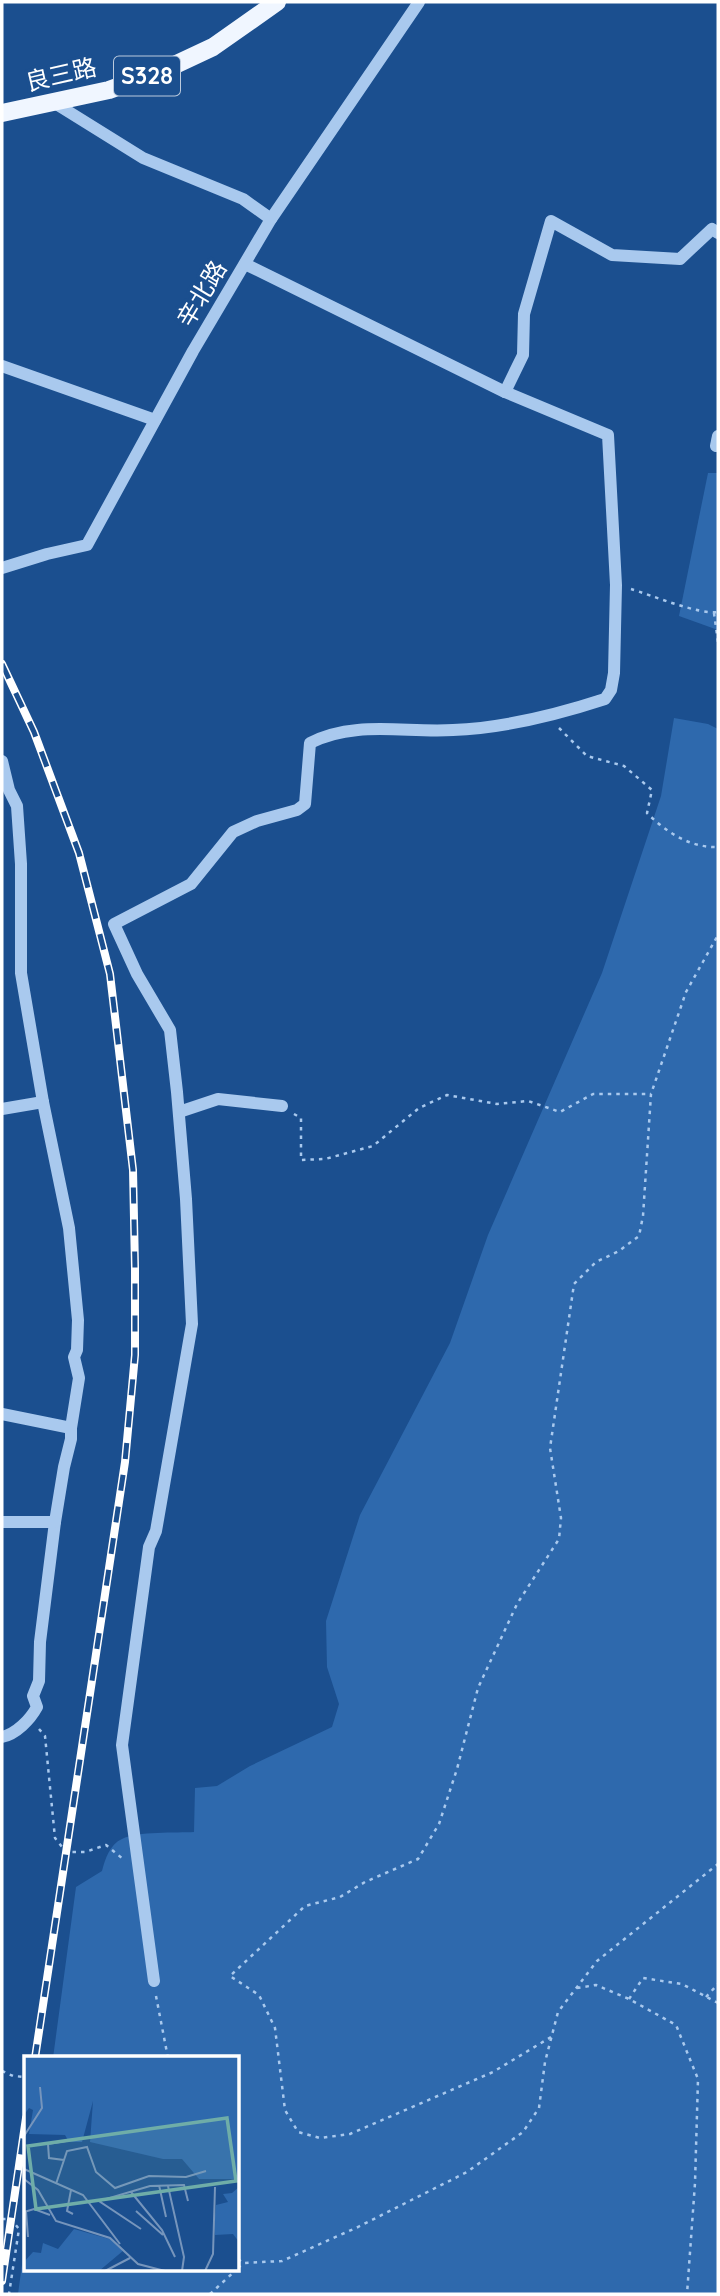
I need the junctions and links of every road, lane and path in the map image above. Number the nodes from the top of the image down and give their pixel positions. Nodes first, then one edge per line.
1 (277, 2) edge
2 (419, 2) edge
3 (52, 102) junction
4 (2, 113) edge
5 (271, 219) junction
6 (718, 233) edge
7 (245, 264) junction
8 (2, 366) edge
9 (505, 392) junction
10 (155, 420) junction
11 (2, 568) edge
12 (616, 585) junction
13 (716, 613) edge
14 (718, 642) edge
15 (537, 719) junction
16 (2, 761) edge
17 (718, 847) edge
18 (718, 935) edge
19 (651, 1094) junction
20 (43, 1102) junction
21 (282, 1107) joint
22 (2, 1108) edge
23 (179, 1112) junction
24 (2, 1414) edge
25 (71, 1428) junction
26 (55, 1521) junction
27 (2, 1522) edge
28 (31, 1717) junction
29 (2, 1737) edge
30 (718, 1864) edge
31 (139, 1872) junction
32 (154, 1980) joint
33 (718, 1984) edge
34 (576, 1988) junction
35 (706, 1997) junction
36 (629, 1999) junction
37 (718, 2003) edge
38 (551, 2037) junction
39 (168, 2056) edge
40 (2, 2071) edge
41 (24, 2077) edge
42 (2, 2219) edge
43 (240, 2261) edge
44 (243, 2263) junction
45 (240, 2266) edge
46 (234, 2272) edge
47 (9, 2294) edge
48 (210, 2294) edge
49 (687, 2294) edge

1 - 3 main road, 良三路 / S328
2 - 5 street, 辛北路
3 - 4 main road, 良三路 / S328
3 - 5 street
5 - 7 street, 辛北路
6 - 9 street
7 - 9 street
7 - 10 street, 辛北路
8 - 10 street
9 - 12 street
10 - 11 street, 辛北路
12 - 13 path
12 - 15 street
13 - 14 path
15 - 17 path
15 - 23 street
16 - 20 street
18 - 19 path
19 - 21 path
19 - 38 path
20 - 22 street
20 - 25 street
21 - 23 street
23 - 31 street
24 - 25 street
25 - 26 street
26 - 27 street
26 - 28 street
28 - 29 street
28 - 31 path
30 - 34 path
31 - 32 street
32 - 39 path
33 - 35 path
34 - 36 path
34 - 38 path
35 - 36 path
35 - 37 path
36 - 49 path
38 - 44 path
40 - 41 path
42 - 47 path
43 - 44 path
44 - 45 path
46 - 48 path

